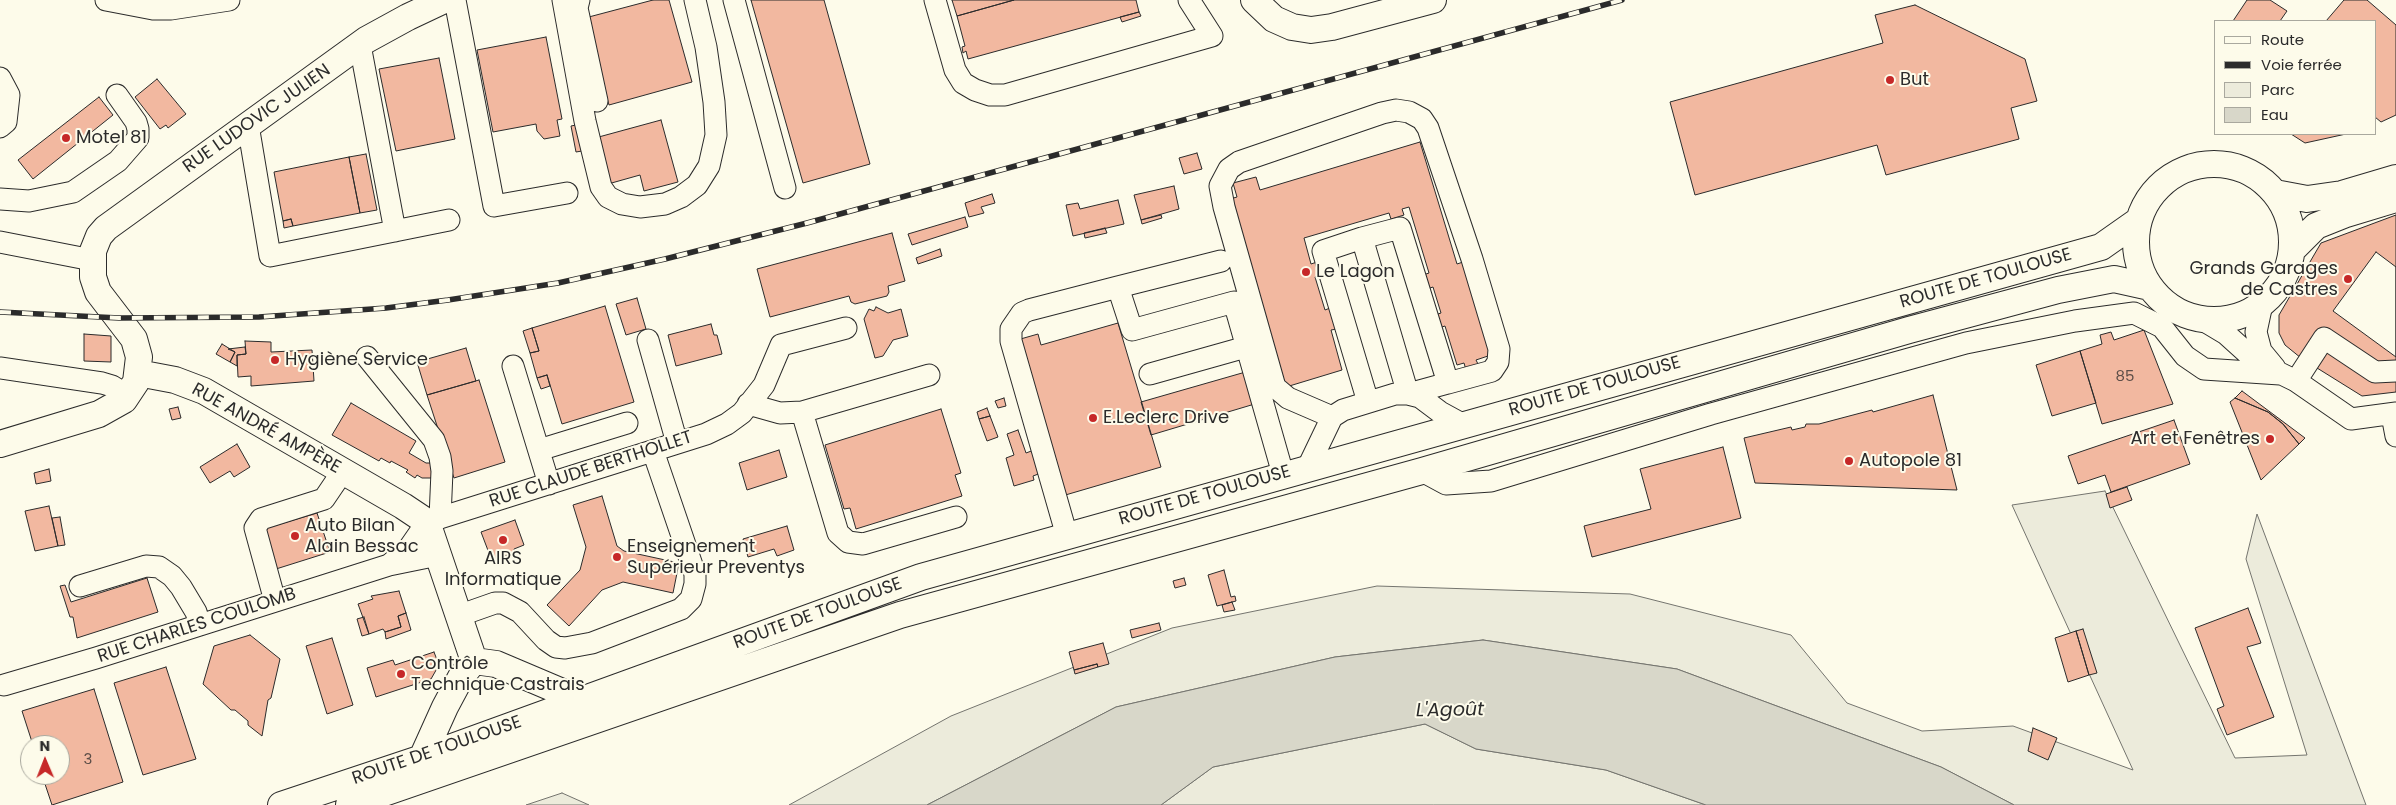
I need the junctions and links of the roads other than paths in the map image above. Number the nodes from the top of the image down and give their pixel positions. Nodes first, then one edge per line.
1 (106, 0) edge
2 (229, 0) edge
3 (444, 0) edge
4 (455, 0) edge
5 (563, 0) edge
6 (579, 0) edge
7 (695, 0) edge
8 (734, 0) edge
9 (935, 0) edge
10 (1189, 0) edge
11 (1254, 0) edge
12 (1433, 0) edge
13 (360, 45) junction
14 (0, 78) edge
15 (117, 95) dead end
16 (597, 101) dead end
17 (248, 125) junction
18 (0, 127) edge
19 (2396, 178) edge
20 (785, 188) dead end
21 (567, 193) dead end
22 (2276, 193) junction
23 (0, 198) edge
24 (2396, 199) edge
25 (449, 220) dead end
26 (2138, 221) junction
27 (395, 231) junction
28 (1362, 238) junction
29 (0, 242) edge
30 (2292, 250) junction
31 (92, 260) junction
32 (1221, 260) dead end
33 (1118, 287) junction
34 (2150, 287) junction
35 (2262, 304) junction
36 (2201, 319) junction
37 (846, 328) dead end
38 (648, 340) dead end
39 (1246, 347) junction
40 (367, 356) dead end
41 (513, 366) dead end
42 (0, 368) edge
43 (2396, 371) edge
44 (1150, 374) dead end
45 (929, 375) dead end
46 (2288, 377) junction
47 (1448, 383) junction
48 (133, 385) junction
49 (1408, 394) junction
50 (1368, 402) junction
51 (748, 404) junction
52 (802, 412) junction
53 (2394, 414) edge
54 (1332, 417) junction
55 (627, 423) dead end
56 (1462, 424) junction
57 (605, 430) junction
58 (2396, 436) edge
59 (677, 443) junction
60 (0, 444) edge
61 (539, 450) junction
62 (653, 451) junction
63 (615, 462) junction
64 (1308, 467) junction
65 (343, 471) junction
66 (1422, 471) junction
67 (1283, 474) junction
68 (549, 484) junction
69 (956, 517) dead end
70 (434, 520) junction
71 (1067, 536) junction
72 (438, 555) junction
73 (389, 565) junction
74 (80, 586) dead end
75 (275, 601) junction
76 (458, 616) junction
77 (200, 625) junction
78 (474, 661) junction
79 (4, 685) dead end
80 (581, 700) junction
81 (422, 758) junction
82 (281, 805) edge
83 (349, 805) edge

1 - 2 street
3 - 13 main road, RUE LUDOVIC JULIEN
4 - 21 street
5 - 7 street
6 - 16 street
8 - 20 street
9 - 10 street
11 - 12 main road
13 - 17 main road, RUE LUDOVIC JULIEN
13 - 27 street
14 - 18 street
15 - 23 street
17 - 27 street
17 - 31 main road, RUE LUDOVIC JULIEN
19 - 22 main road
22 - 26 main road
22 - 30 main road
24 - 30 main road
25 - 27 street
26 - 34 main road
26 - 56 main road, ROUTE DE TOULOUSE
28 - 47 street
28 - 49 street
28 - 50 street
29 - 31 street
30 - 35 main road
31 - 48 main road
32 - 33 street
33 - 39 street
33 - 71 street
34 - 36 main road
34 - 66 main road, ROUTE DE TOULOUSE
35 - 36 main road
35 - 46 street
36 - 46 street
37 - 51 street, RUE CLAUDE BERTHOLLET
38 - 59 street
39 - 44 street
39 - 67 street
40 - 70 street
41 - 61 street
42 - 48 street
43 - 46 street
45 - 52 street
46 - 53 street
46 - 66 street
47 - 49 street
47 - 54 street
48 - 60 main road
48 - 65 main road, RUE ANDRÉ AMPÈRE
49 - 50 street
49 - 56 street
50 - 54 street
51 - 52 street
51 - 59 street, RUE CLAUDE BERTHOLLET
52 - 69 street
53 - 58 street
54 - 64 street
55 - 57 street
56 - 64 main road, ROUTE DE TOULOUSE
57 - 61 street
57 - 63 street
59 - 62 street, RUE CLAUDE BERTHOLLET
61 - 68 street
62 - 63 street, RUE CLAUDE BERTHOLLET
62 - 76 street
63 - 68 street, RUE CLAUDE BERTHOLLET
64 - 67 main road, ROUTE DE TOULOUSE
65 - 70 main road, RUE ANDRÉ AMPÈRE
65 - 75 street
66 - 83 main road, ROUTE DE TOULOUSE
67 - 71 main road, ROUTE DE TOULOUSE
68 - 70 street, RUE CLAUDE BERTHOLLET
70 - 72 main road
70 - 73 street, RUE CHARLES COULOMB
71 - 80 main road, ROUTE DE TOULOUSE
72 - 73 street, RUE CHARLES COULOMB
72 - 76 main road
73 - 75 street, RUE CHARLES COULOMB
74 - 77 street
75 - 77 street, RUE CHARLES COULOMB
76 - 78 main road
77 - 79 street, RUE CHARLES COULOMB
78 - 80 main road
78 - 81 main road
80 - 81 main road, ROUTE DE TOULOUSE
81 - 82 main road, ROUTE DE TOULOUSE

